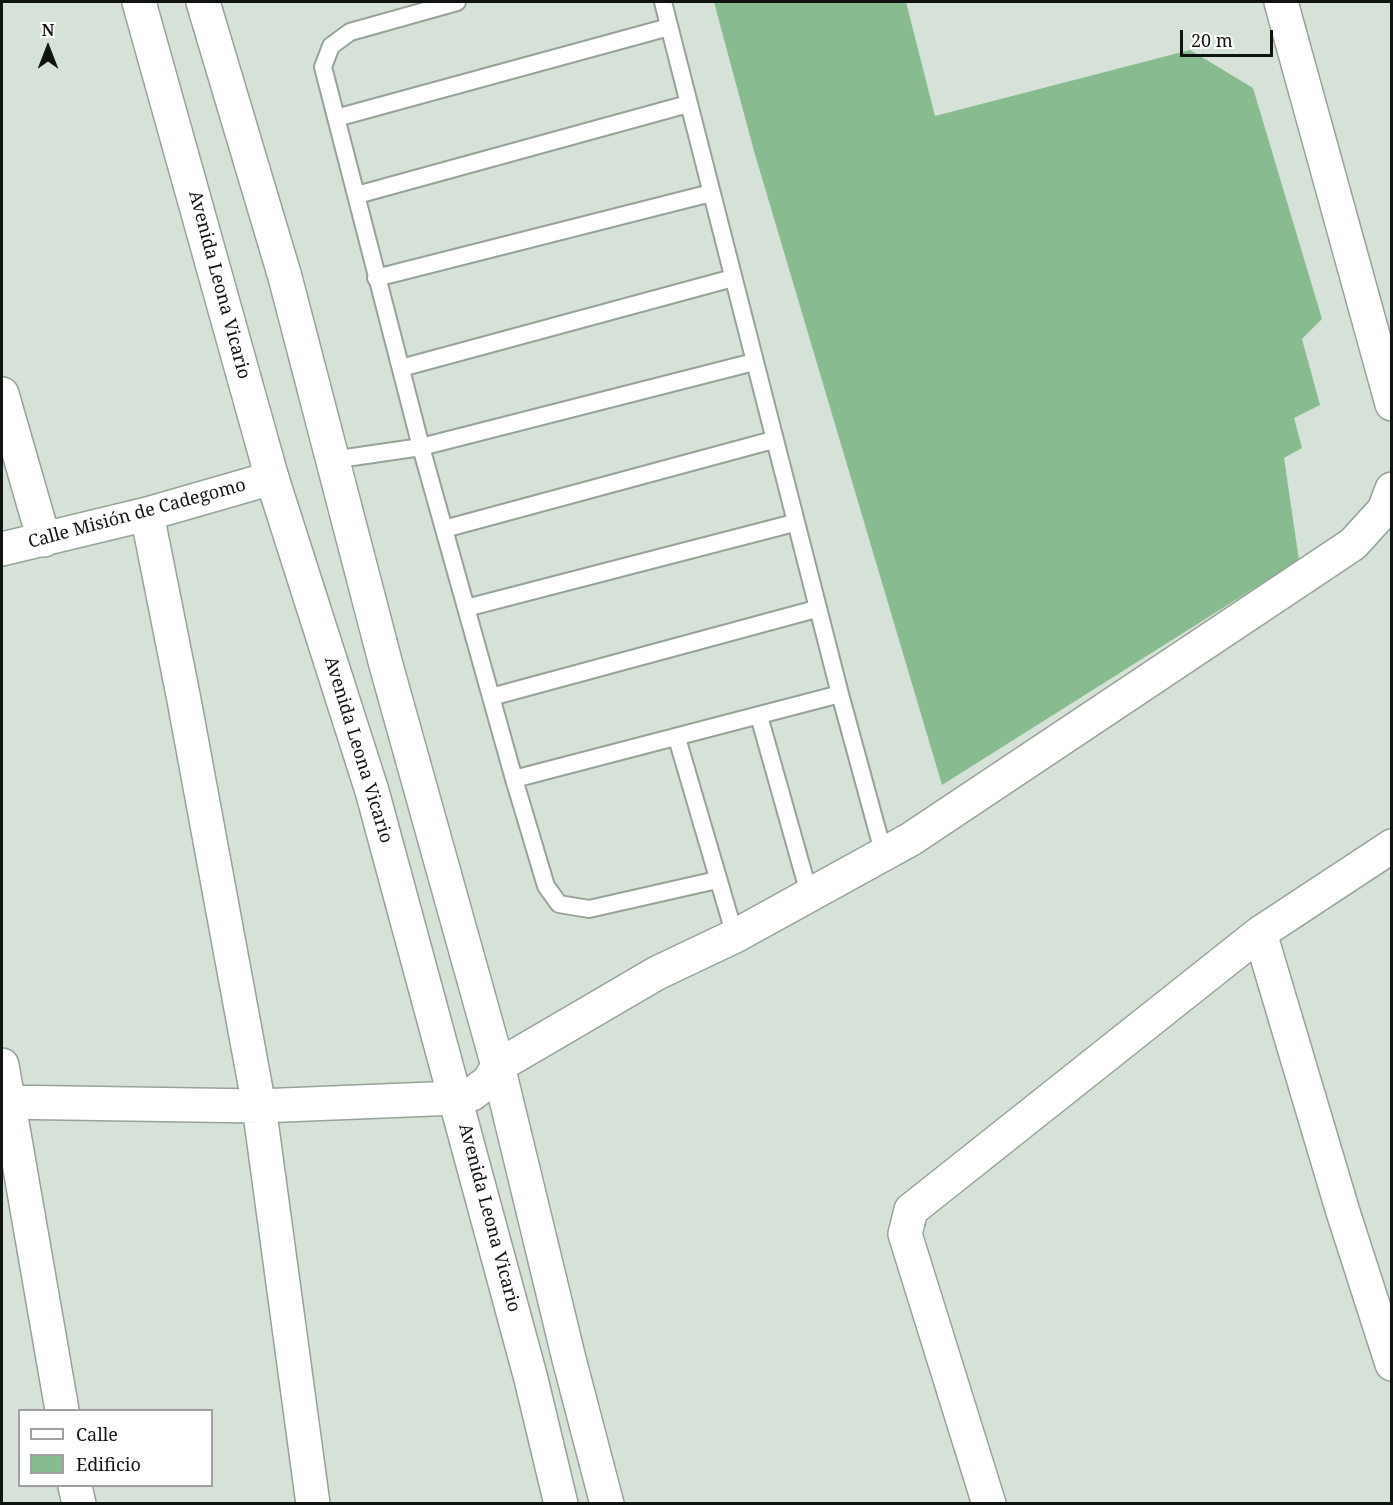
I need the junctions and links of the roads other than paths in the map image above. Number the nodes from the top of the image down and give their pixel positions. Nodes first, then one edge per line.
1 (139, 2) edge
2 (203, 2) edge
3 (458, 2) edge
4 (663, 2) edge
5 (1281, 2) edge
6 (669, 27) junction
7 (688, 104) junction
8 (336, 118) junction
9 (711, 193) junction
10 (357, 195) junction
11 (376, 278) junction
12 (733, 278) junction
13 (754, 362) junction
14 (401, 368) junction
15 (2, 394) edge
16 (1392, 404) edge
17 (774, 440) junction
18 (421, 447) junction
19 (332, 460) junction
20 (272, 478) junction
21 (1392, 489) edge
22 (147, 514) junction
23 (794, 523) junction
24 (444, 529) junction
25 (44, 540) junction
26 (2, 549) edge
27 (466, 608) junction
28 (816, 609) junction
29 (840, 694) junction
30 (491, 697) junction
31 (759, 716) junction
32 (677, 738) junction
33 (514, 779) junction
34 (1392, 846) edge
35 (884, 855) junction
36 (717, 880) junction
37 (810, 897) junction
38 (1260, 933) junction
39 (735, 936) junction
40 (2, 1065) edge
41 (498, 1066) junction
42 (456, 1098) junction
43 (5, 1102) edge
44 (259, 1106) junction
45 (1392, 1364) edge
46 (62, 1409) edge
47 (75, 1487) edge
48 (79, 1503) edge
49 (313, 1503) edge
50 (561, 1503) edge
51 (606, 1503) edge
52 (988, 1503) edge

1 - 20 street, Avenida Leona Vicario
2 - 19 street
3 - 8 lane
4 - 6 lane
5 - 16 street
6 - 7 lane
6 - 8 lane
7 - 9 lane
7 - 10 lane
8 - 10 lane
9 - 11 lane
9 - 12 lane
10 - 11 lane
11 - 14 lane
12 - 13 lane
12 - 14 lane
13 - 17 lane
13 - 18 lane
14 - 18 lane
15 - 25 street
17 - 23 lane
17 - 24 lane
18 - 19 lane
18 - 24 lane
19 - 41 street
20 - 22 street, Calle Misión de Cadegomo
20 - 42 street, Avenida Leona Vicario
21 - 35 street
22 - 25 street, Calle Misión de Cadegomo
22 - 44 street
23 - 27 lane
23 - 28 lane
24 - 27 lane
25 - 26 street, Calle Misión de Cadegomo
27 - 30 lane
28 - 29 lane
28 - 30 lane
29 - 31 lane
29 - 35 lane
30 - 33 lane
31 - 32 lane
31 - 37 lane
32 - 33 lane
32 - 36 lane
33 - 36 lane
34 - 38 street
35 - 37 street
36 - 39 lane
37 - 39 street
38 - 45 street
38 - 52 street
39 - 41 street
40 - 43 street
41 - 42 street
41 - 51 street
42 - 44 street
42 - 50 street, Avenida Leona Vicario
43 - 44 street
43 - 46 street
44 - 49 street
47 - 48 street

